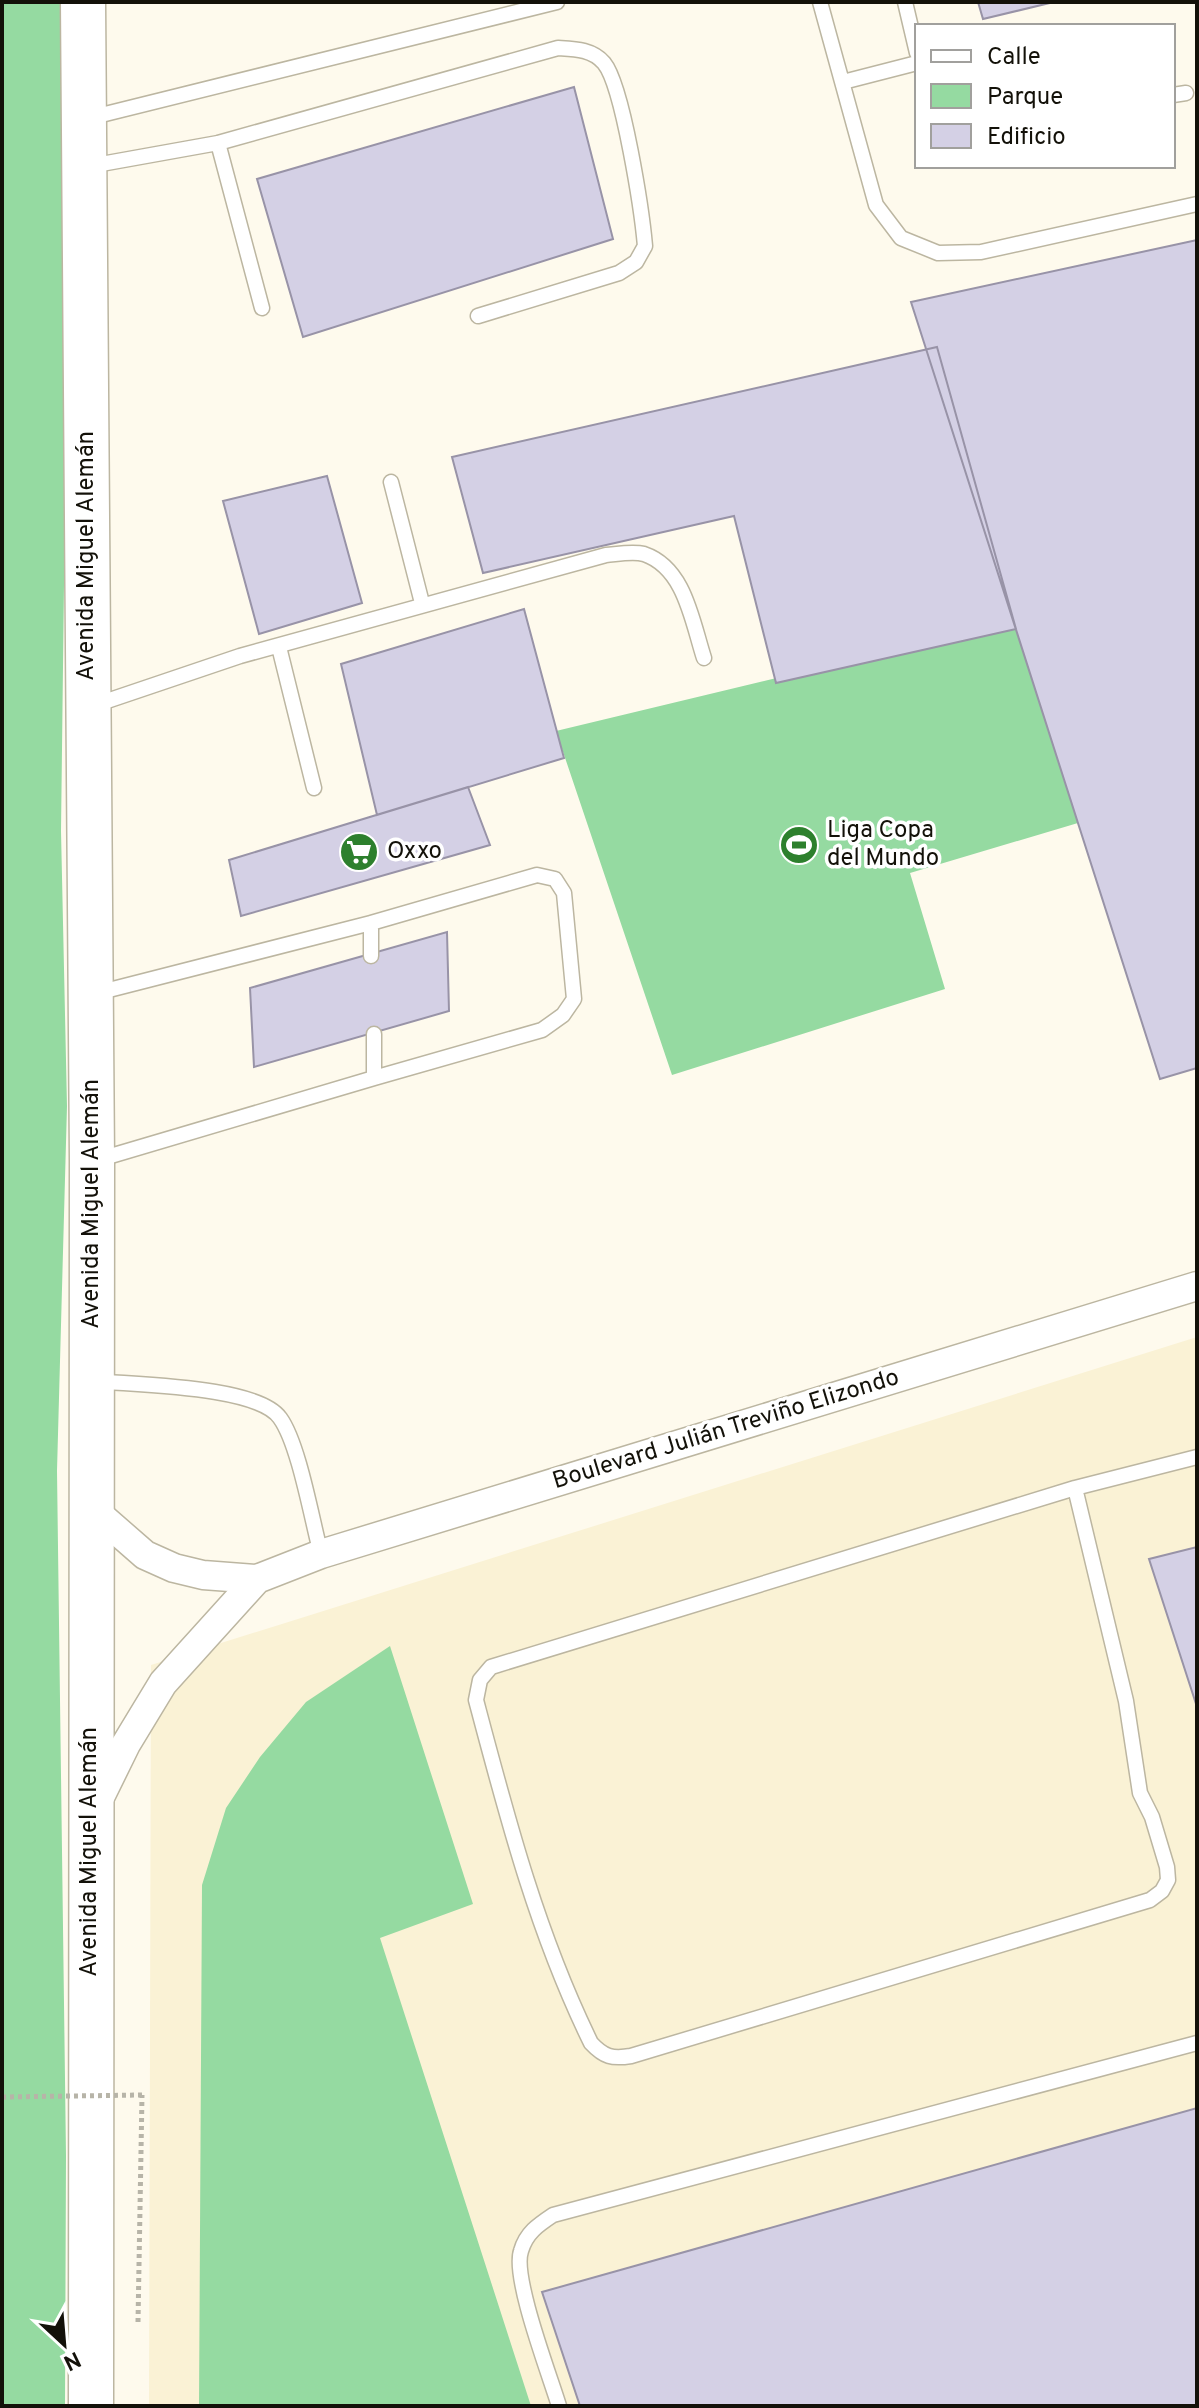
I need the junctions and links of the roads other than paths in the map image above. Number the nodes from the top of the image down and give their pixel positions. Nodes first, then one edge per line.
1 (83, 2) edge
2 (557, 2) edge
3 (820, 2) edge
4 (905, 2) edge
5 (915, 44) edge
6 (915, 64) edge
7 (843, 82) junction
8 (85, 119) junction
9 (218, 143) junction
10 (85, 167) junction
11 (1197, 204) edge
12 (262, 308) dead end
13 (478, 316) dead end
14 (391, 482) dead end
15 (422, 603) junction
16 (279, 647) junction
17 (704, 658) dead end
18 (87, 708) junction
19 (314, 788) dead end
20 (371, 923) junction
21 (371, 956) dead end
22 (90, 995) junction
23 (374, 1034) dead end
24 (374, 1078) junction
25 (92, 1161) junction
26 (1197, 1286) edge
27 (93, 1381) junction
28 (1197, 1457) edge
29 (1075, 1488) junction
30 (90, 1507) junction
31 (321, 1554) junction
32 (257, 1579) junction
33 (90, 1818) junction
34 (1197, 2043) edge
35 (91, 2406) edge
36 (559, 2406) edge

1 - 8 highway, Avenida Miguel Alemán
2 - 8 lane
3 - 7 lane
4 - 5 lane
6 - 7 lane
7 - 11 lane
8 - 10 highway, Avenida Miguel Alemán
9 - 10 lane
9 - 12 lane
9 - 13 lane
10 - 18 highway, Avenida Miguel Alemán
14 - 15 lane
15 - 16 lane
15 - 17 lane
16 - 18 lane
16 - 19 lane
18 - 22 highway, Avenida Miguel Alemán
20 - 21 lane
20 - 22 lane
20 - 24 lane
22 - 25 highway, Avenida Miguel Alemán
23 - 24 lane
24 - 25 lane
25 - 27 highway, Avenida Miguel Alemán
26 - 31 street, Boulevard Julián Treviño Elizondo
27 - 30 highway, Avenida Miguel Alemán
27 - 31 lane
28 - 29 lane
29 - 29 lane
30 - 32 street, Boulevard Julián Treviño Elizondo
30 - 33 highway, Avenida Miguel Alemán
31 - 32 street, Boulevard Julián Treviño Elizondo
32 - 33 street, Boulevard Julián Treviño Elizondo
33 - 35 highway, Avenida Miguel Alemán
34 - 36 lane

